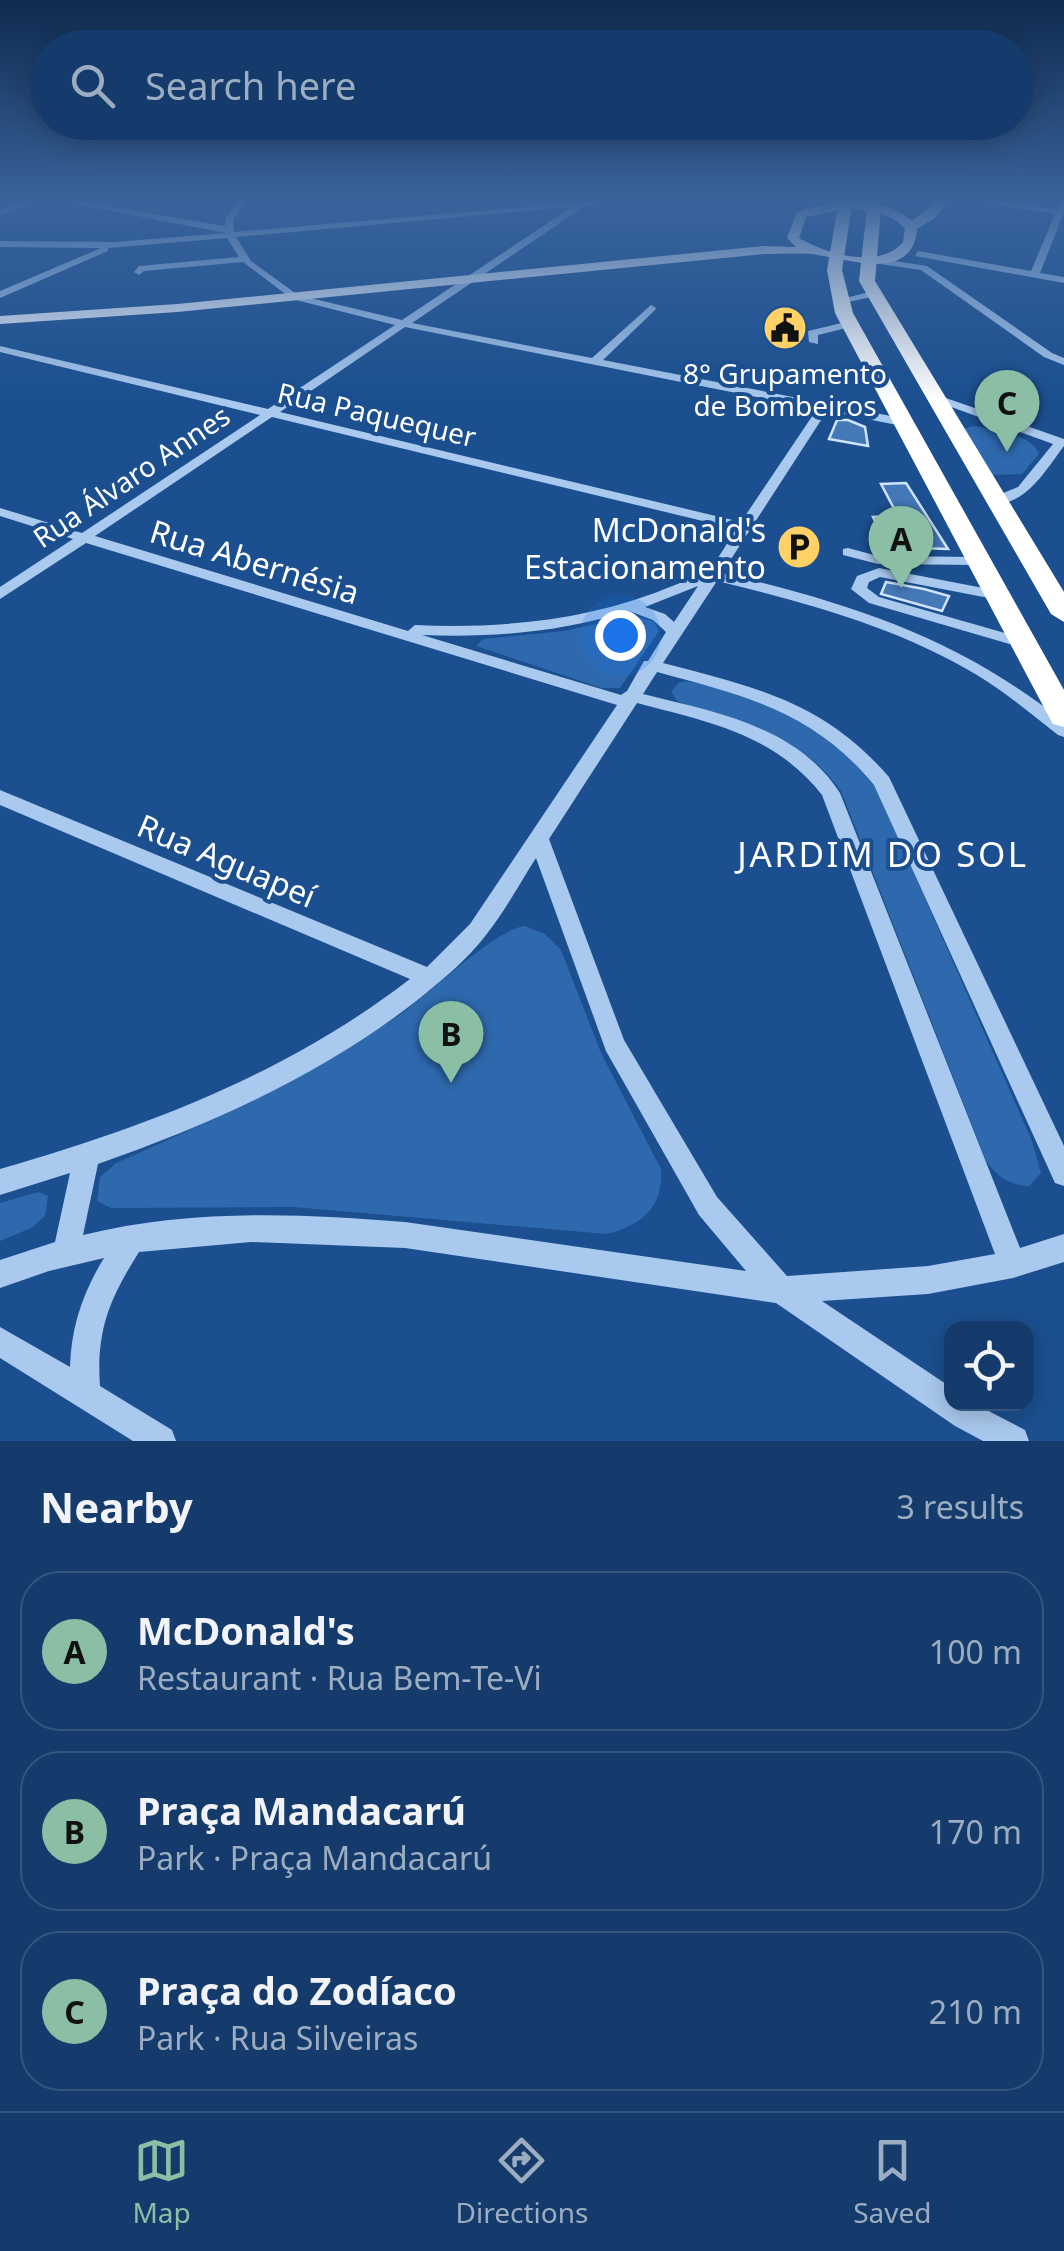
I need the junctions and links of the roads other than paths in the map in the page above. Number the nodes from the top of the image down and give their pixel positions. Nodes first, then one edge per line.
1 (66, 266) edge
2 (157, 266) edge
3 (255, 266) edge
4 (488, 266) edge
5 (603, 266) edge
6 (832, 266) edge
7 (868, 266) edge
8 (902, 266) edge
9 (925, 266) edge
10 (1038, 266) edge
11 (972, 267) joint
12 (928, 271) junction
13 (139, 272) dead end
14 (1034, 276) junction
15 (467, 280) junction
16 (1064, 280) edge
17 (874, 294) junction
18 (0, 295) edge
19 (295, 297) junction
20 (839, 301) junction
21 (652, 308) dead end
22 (0, 320) edge
23 (404, 324) junction
24 (850, 324) junction
25 (814, 342) dead end
26 (0, 350) edge
27 (596, 360) junction
28 (1064, 362) edge
29 (886, 387) junction
30 (941, 405) junction
31 (824, 407) junction
32 (269, 414) junction
33 (902, 422) junction
34 (1060, 441) edge
35 (1007, 497) junction
36 (0, 512) edge
37 (742, 526) junction
38 (84, 538) junction
39 (848, 552) dead end
40 (976, 561) junction
41 (710, 575) junction
42 (0, 594) edge
43 (994, 594) junction
44 (634, 608) junction
45 (1064, 614) edge
46 (380, 628) junction
47 (673, 630) junction
48 (1020, 642) junction
49 (650, 665) junction
50 (627, 699) junction
51 (1064, 717) edge
52 (1064, 731) edge
53 (0, 797) edge
54 (539, 838) junction
55 (430, 978) junction
56 (86, 1159) junction
57 (1064, 1174) edge
58 (0, 1182) edge
59 (131, 1238) junction
60 (1064, 1248) edge
61 (66, 1252) junction
62 (1013, 1264) junction
63 (0, 1274) edge
64 (781, 1290) junction
65 (0, 1341) edge
66 (86, 1394) junction
67 (162, 1441) edge
68 (1014, 1441) edge

1 - 18 street
2 - 13 street
3 - 19 street
4 - 15 street, Rua Álvaro Annes
5 - 15 main road
6 - 20 highway
7 - 17 highway
8 - 12 street
9 - 12 street
10 - 14 street
11 - 12 street
11 - 14 street
12 - 28 street
14 - 16 street
15 - 19 main road
15 - 23 street, Rua Álvaro Annes
17 - 20 street
17 - 30 highway
19 - 22 main road
19 - 23 street
20 - 24 highway
21 - 27 street
23 - 27 street
23 - 32 street, Rua Álvaro Annes
24 - 25 street
24 - 29 highway
26 - 32 street, Rua Paquequer
27 - 31 street
29 - 30 highway
29 - 33 highway
30 - 34 street
30 - 35 highway
31 - 33 street
31 - 37 street
32 - 37 street, Rua Paquequer
32 - 38 street, Rua Álvaro Annes
33 - 40 highway
34 - 35 street
35 - 45 highway
36 - 38 street, Rua Abernésia
37 - 41 street
38 - 42 street, Rua Álvaro Annes
38 - 46 street, Rua Abernésia
39 - 40 street
40 - 43 highway
41 - 44 street
41 - 47 street
41 - 52 street
43 - 48 highway
43 - 48 street
44 - 46 street
44 - 47 street
46 - 50 street
47 - 49 street
48 - 51 highway
49 - 50 street
49 - 57 street
50 - 54 street
50 - 62 street
53 - 55 street, Rua Aguapeí
54 - 55 street
54 - 64 street
55 - 56 street
56 - 58 street
56 - 61 street
59 - 61 street
59 - 64 street
59 - 66 street
60 - 62 street
61 - 63 street
62 - 64 street
64 - 68 street
65 - 66 street
66 - 67 street

